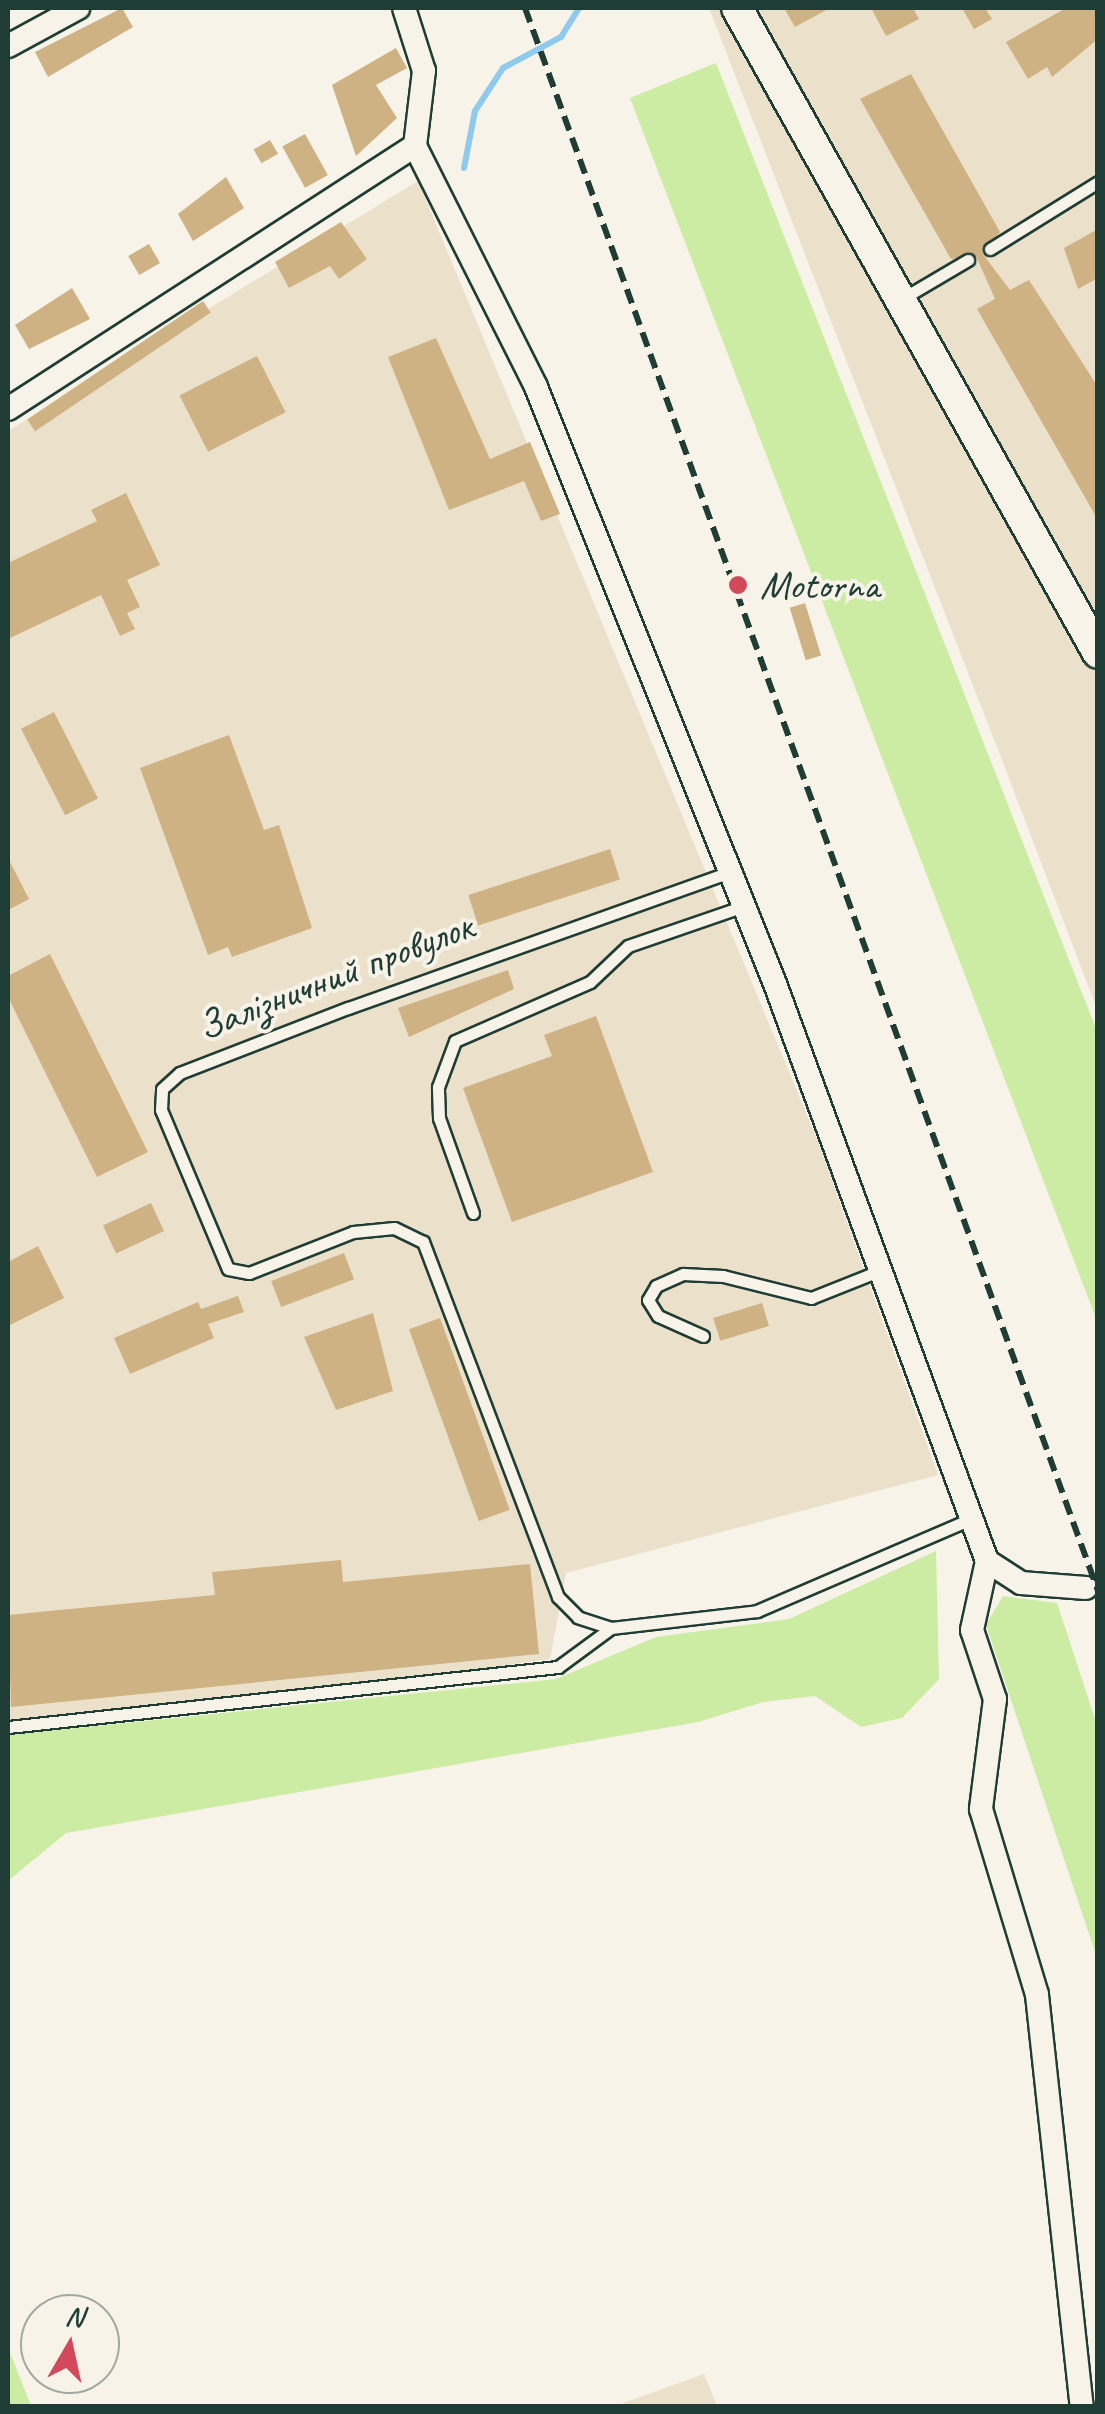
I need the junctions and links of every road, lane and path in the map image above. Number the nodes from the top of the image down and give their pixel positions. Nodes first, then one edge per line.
1 (78, 8) edge
2 (404, 8) edge
3 (737, 8) edge
4 (8, 46) edge
5 (415, 146) junction
6 (1098, 182) edge
7 (990, 249) dead end
8 (968, 260) dead end
9 (900, 300) junction
10 (8, 409) edge
11 (1098, 653) edge
12 (729, 872) junction
13 (744, 906) junction
14 (472, 1212) dead end
15 (879, 1271) junction
16 (703, 1336) dead end
17 (968, 1520) junction
18 (987, 1562) junction
19 (1086, 1588) dead end
20 (611, 1628) junction
21 (8, 1728) edge
22 (1082, 2406) edge

1 - 4 street
2 - 5 street
3 - 9 main road
5 - 10 street
5 - 12 street
6 - 7 lane
8 - 9 lane
9 - 11 main road
12 - 13 street
12 - 20 lane, Залізничний провулок
13 - 14 lane
13 - 15 street
15 - 16 lane
15 - 17 street
17 - 18 street
17 - 20 lane
18 - 19 street
18 - 22 street
20 - 21 lane

